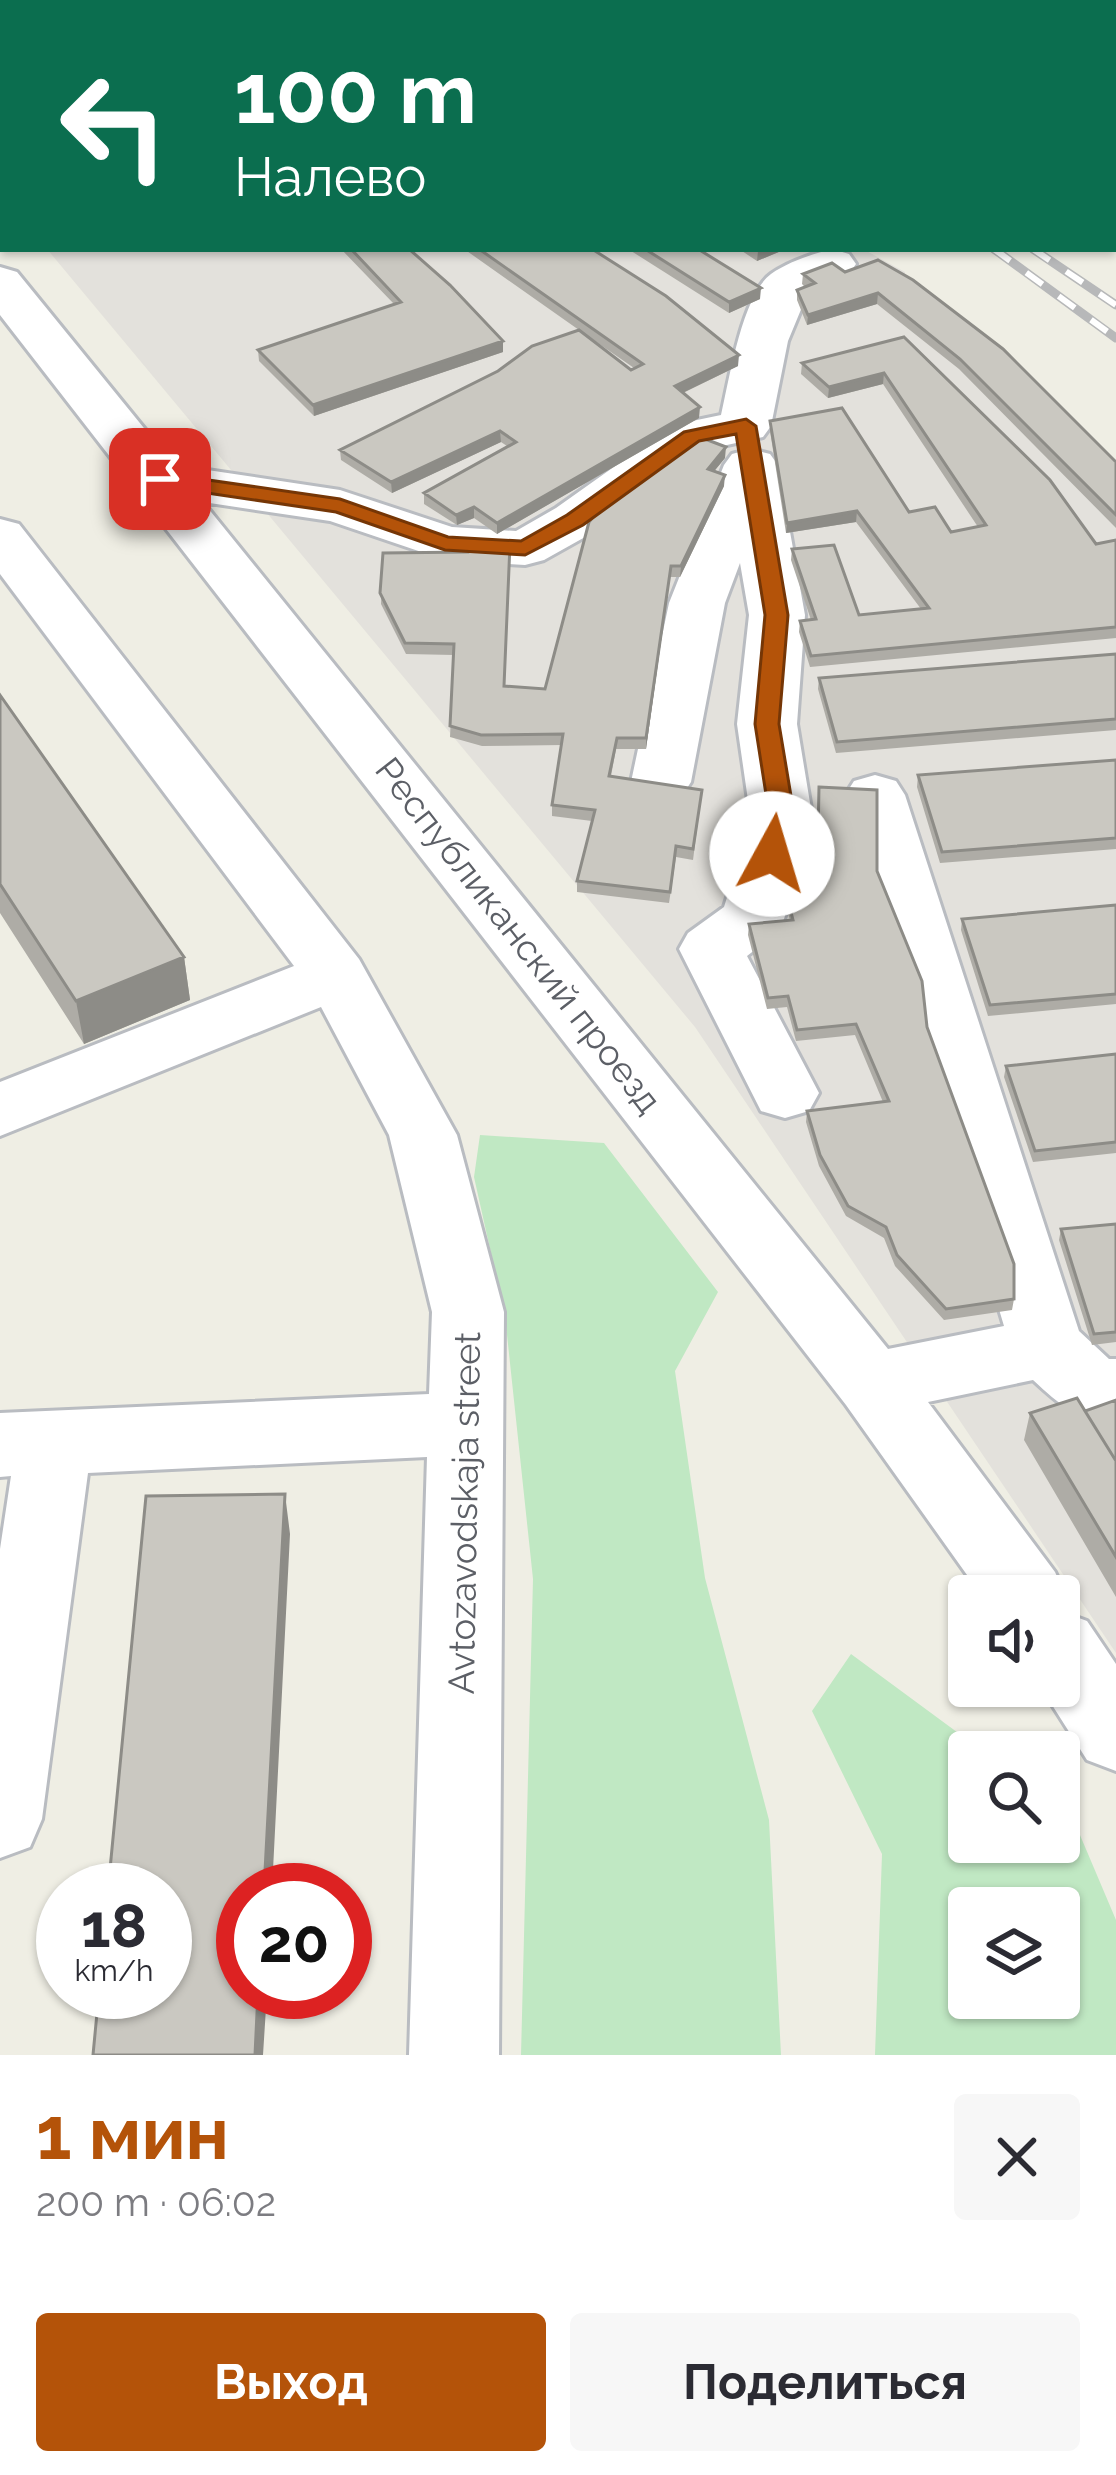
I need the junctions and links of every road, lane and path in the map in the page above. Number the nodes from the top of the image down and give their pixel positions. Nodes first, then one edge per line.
1 (832, 264) edge
2 (0, 282) edge
3 (748, 446) junction
4 (160, 479) junction
5 (0, 536) edge
6 (21, 603) edge
7 (679, 695) junction
8 (767, 724) junction
9 (661, 782) edge
10 (874, 795) edge
11 (336, 975) junction
12 (785, 1093) dead end
13 (0, 1110) edge
14 (1047, 1347) junction
15 (872, 1383) junction
16 (1116, 1390) edge
17 (466, 1424) junction
18 (27, 1445) edge
19 (1012, 1575) edge
20 (1080, 1678) edge
21 (1116, 1734) edge
22 (0, 1819) edge
23 (454, 2055) edge

1 - 3 street
2 - 4 street, Республиканский проезд
3 - 4 street
3 - 7 street
3 - 8 street
4 - 15 street, Республиканский проезд
5 - 6 street, Avtozavodskaja street
6 - 11 street, Avtozavodskaja street
7 - 8 street
7 - 9 street
8 - 12 street
10 - 14 street
11 - 13 street
11 - 17 street, Avtozavodskaja street
14 - 15 street
14 - 16 street
15 - 19 street, Республиканский проезд
17 - 18 street
17 - 23 street, Avtozavodskaja street
18 - 22 street
20 - 21 street

